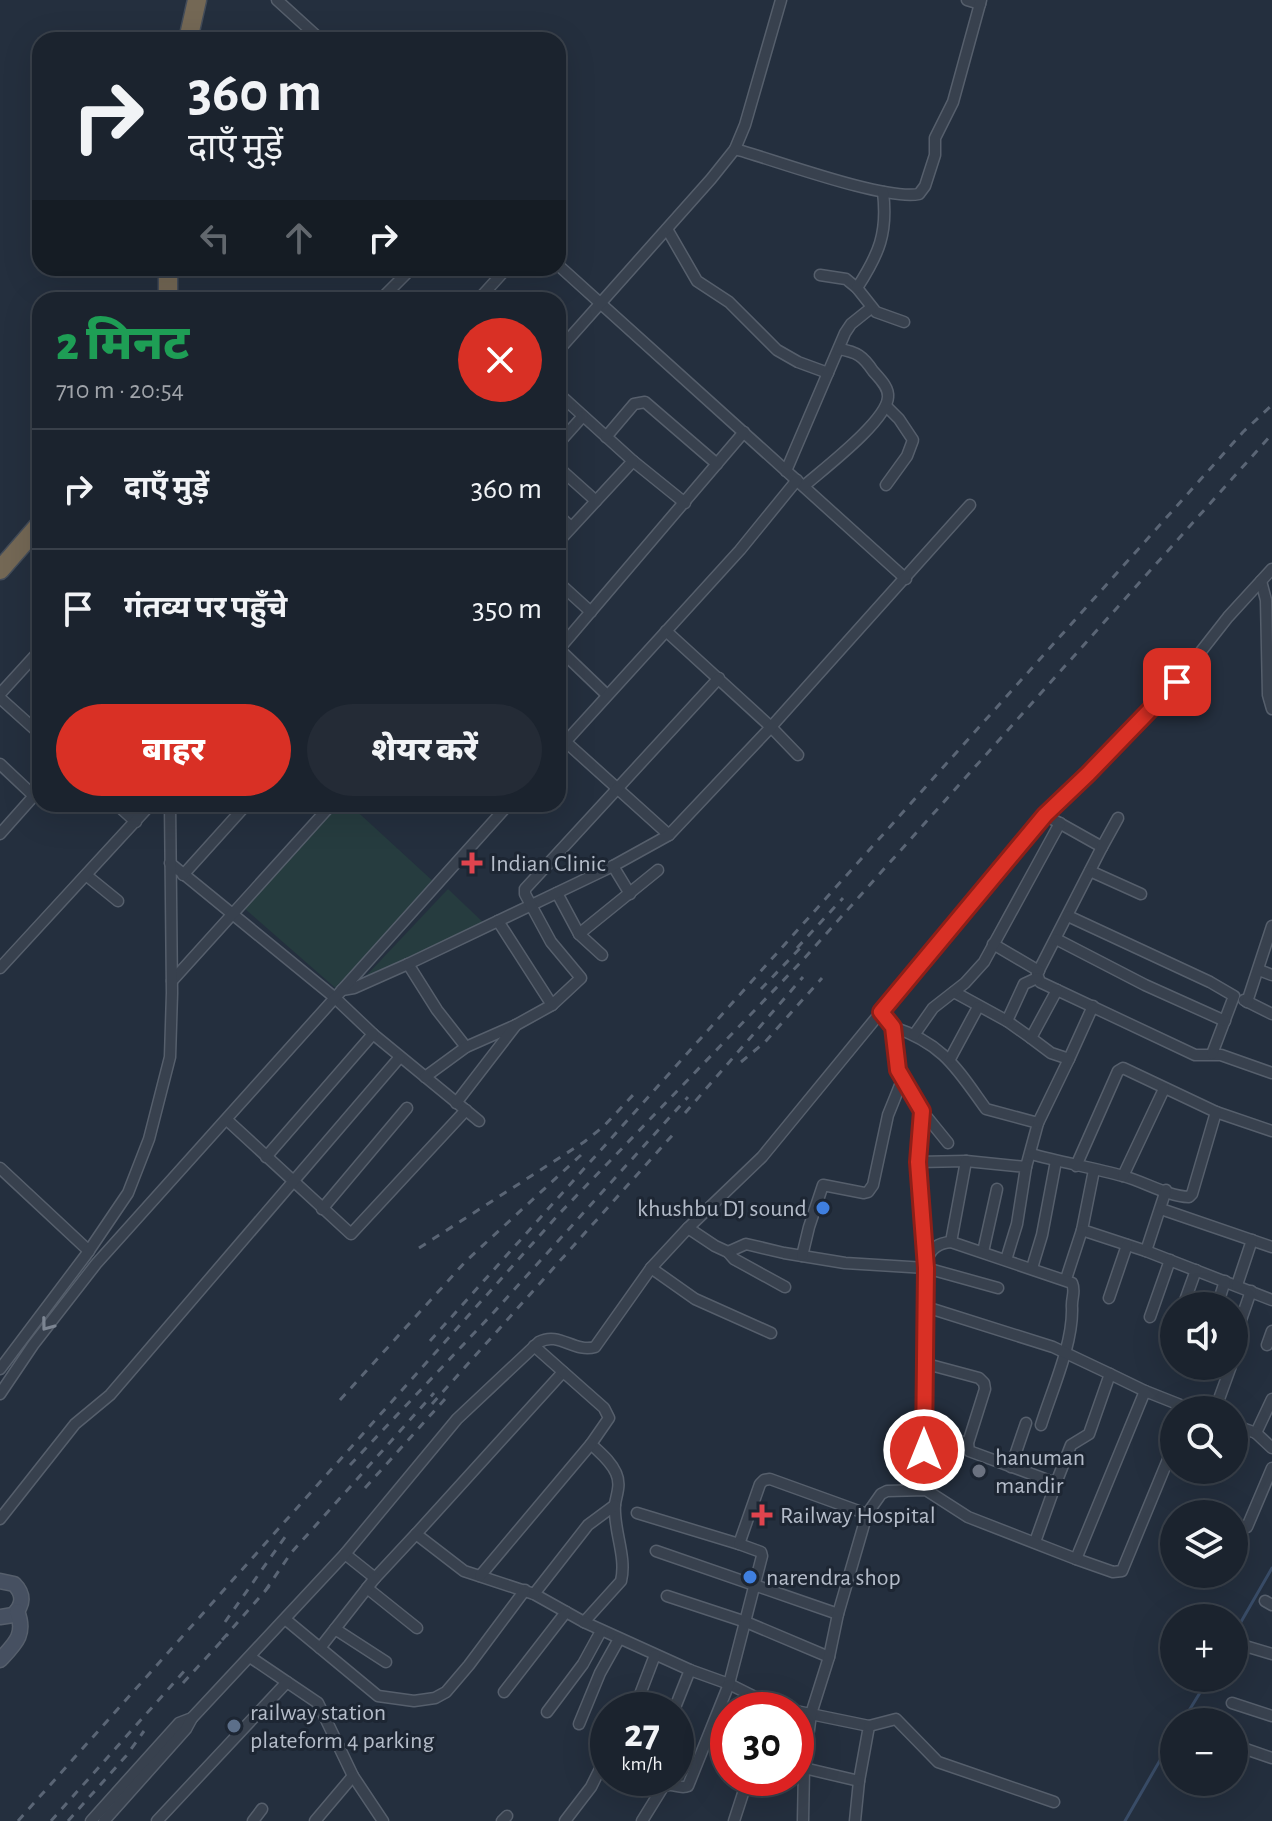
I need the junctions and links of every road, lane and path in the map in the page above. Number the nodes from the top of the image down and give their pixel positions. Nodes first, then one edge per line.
1 (197, 0) edge
2 (277, 0) edge
3 (781, 0) edge
4 (967, 0) edge
5 (980, 2) edge
6 (190, 32) edge
7 (312, 32) edge
8 (735, 149) junction
9 (883, 192) junction
10 (667, 229) junction
11 (566, 272) edge
12 (820, 275) dead end
13 (404, 276) edge
14 (500, 276) edge
15 (857, 288) junction
16 (388, 292) edge
17 (485, 292) edge
18 (601, 303) junction
19 (871, 308) junction
20 (904, 322) dead end
21 (566, 342) edge
22 (839, 349) junction
23 (828, 373) junction
24 (566, 400) edge
25 (886, 406) junction
26 (583, 416) junction
27 (744, 432) junction
28 (566, 435) edge
29 (606, 437) junction
30 (633, 461) junction
31 (717, 464) junction
32 (786, 471) junction
33 (566, 474) edge
34 (800, 483) junction
35 (886, 485) dead end
36 (596, 501) junction
37 (685, 503) junction
38 (970, 505) dead end
39 (32, 521) edge
40 (566, 522) edge
41 (571, 527) junction
42 (32, 533) edge
43 (566, 533) edge
44 (0, 556) edge
45 (1272, 569) edge
46 (0, 570) edge
47 (906, 579) junction
48 (1261, 581) junction
49 (566, 589) edge
50 (591, 612) junction
51 (666, 631) junction
52 (566, 640) edge
53 (566, 655) edge
54 (32, 659) edge
55 (1269, 660) edge
56 (719, 678) junction
57 (607, 695) junction
58 (0, 696) edge
59 (1272, 709) edge
60 (32, 726) edge
61 (771, 727) junction
62 (566, 737) edge
63 (566, 746) edge
64 (798, 755) dead end
65 (0, 764) edge
66 (618, 786) junction
67 (32, 788) edge
68 (32, 798) edge
69 (125, 812) edge
70 (144, 812) edge
71 (170, 812) edge
72 (240, 812) edge
73 (325, 812) edge
74 (502, 812) edge
75 (1045, 815) junction
76 (1118, 818) dead end
77 (136, 822) junction
78 (1060, 823) junction
79 (0, 834) edge
80 (669, 835) junction
81 (1102, 847) junction
82 (170, 863) junction
83 (613, 866) junction
84 (658, 870) dead end
85 (1090, 871) junction
86 (86, 875) junction
87 (183, 875) junction
88 (557, 893) junction
89 (630, 894) junction
90 (1141, 894) dead end
91 (118, 901) dead end
92 (531, 905) junction
93 (231, 916) junction
94 (1068, 916) junction
95 (498, 921) junction
96 (1272, 926) edge
97 (579, 934) junction
98 (1056, 939) junction
99 (993, 944) junction
100 (602, 955) dead end
101 (408, 964) junction
102 (0, 968) edge
103 (1259, 970) junction
104 (1038, 975) junction
105 (1272, 975) edge
106 (172, 981) junction
107 (1057, 990) junction
108 (954, 992) junction
109 (338, 994) junction
110 (1234, 996) junction
111 (1247, 1002) junction
112 (552, 1005) junction
113 (1093, 1006) junction
114 (978, 1007) junction
115 (881, 1012) junction
116 (1272, 1014) edge
117 (1007, 1021) junction
118 (1225, 1021) junction
119 (516, 1025) junction
120 (893, 1027) junction
121 (373, 1034) junction
122 (914, 1035) junction
123 (1031, 1038) junction
124 (466, 1047) junction
125 (1212, 1054) junction
126 (400, 1057) junction
127 (950, 1059) junction
128 (1069, 1059) junction
129 (1272, 1073) edge
130 (425, 1077) junction
131 (903, 1078) junction
132 (1164, 1089) junction
133 (461, 1107) junction
134 (407, 1108) dead end
135 (922, 1111) junction
136 (1216, 1112) junction
137 (227, 1120) junction
138 (479, 1121) dead end
139 (1038, 1123) junction
140 (1272, 1131) edge
141 (948, 1143) dead end
142 (1031, 1154) junction
143 (266, 1157) junction
144 (966, 1161) junction
145 (1056, 1161) junction
146 (918, 1162) junction
147 (1076, 1166) junction
148 (1026, 1167) junction
149 (0, 1168) edge
150 (1094, 1170) junction
151 (1123, 1176) junction
152 (292, 1183) junction
153 (997, 1189) dead end
154 (1166, 1190) junction
155 (322, 1209) junction
156 (1161, 1209) junction
157 (688, 1228) junction
158 (1082, 1230) junction
159 (1252, 1240) junction
160 (951, 1242) junction
161 (1127, 1245) junction
162 (1272, 1247) edge
163 (1146, 1251) junction
164 (728, 1252) junction
165 (983, 1252) junction
166 (88, 1253) junction
167 (802, 1256) junction
168 (1006, 1260) junction
169 (1170, 1260) junction
170 (96, 1264) junction
171 (926, 1264) junction
172 (651, 1268) junction
173 (1032, 1268) junction
174 (1196, 1270) junction
175 (1066, 1279) junction
176 (1225, 1281) junction
177 (1237, 1285) junction
178 (785, 1287) dead end
179 (998, 1288) dead end
180 (1251, 1291) junction
181 (1188, 1292) edge
182 (1221, 1292) edge
183 (1109, 1298) dead end
184 (1248, 1300) edge
185 (1272, 1300) edge
186 (926, 1307) junction
187 (1150, 1317) dead end
188 (1272, 1331) edge
189 (771, 1333) dead end
190 (1267, 1345) dead end
191 (534, 1346) junction
192 (1064, 1352) junction
193 (923, 1363) junction
194 (0, 1370) edge
195 (563, 1372) junction
196 (1110, 1374) junction
197 (10, 1378) junction
198 (1145, 1391) junction
199 (0, 1394) edge
200 (1160, 1397) edge
201 (1272, 1399) edge
202 (1026, 1423) dead end
203 (1041, 1425) dead end
204 (1248, 1430) edge
205 (924, 1432) junction
206 (1256, 1433) junction
207 (968, 1443) junction
208 (591, 1444) junction
209 (1272, 1448) edge
210 (1011, 1467) junction
211 (1272, 1468) edge
212 (1160, 1479) edge
213 (1056, 1483) junction
214 (922, 1489) junction
215 (615, 1505) junction
216 (637, 1513) dead end
217 (867, 1514) junction
218 (0, 1519) edge
219 (1248, 1525) edge
220 (416, 1534) junction
221 (1035, 1542) junction
222 (739, 1544) junction
223 (656, 1551) dead end
224 (345, 1554) junction
225 (1076, 1559) junction
226 (480, 1576) junction
227 (375, 1578) junction
228 (0, 1581) edge
229 (755, 1587) junction
230 (367, 1588) junction
231 (530, 1592) junction
232 (667, 1596) dead end
233 (17, 1611) junction
234 (566, 1612) junction
235 (838, 1614) junction
236 (0, 1617) edge
237 (285, 1619) junction
238 (584, 1622) junction
239 (746, 1622) junction
240 (417, 1628) dead end
241 (335, 1629) junction
242 (601, 1631) junction
243 (619, 1639) junction
244 (1248, 1647) edge
245 (320, 1648) junction
246 (1272, 1654) edge
247 (655, 1655) junction
248 (250, 1657) junction
249 (829, 1657) junction
250 (0, 1660) edge
251 (386, 1662) dead end
252 (583, 1664) junction
253 (690, 1670) junction
254 (600, 1673) junction
255 (287, 1682) junction
256 (729, 1684) junction
257 (504, 1692) dead end
258 (641, 1692) edge
259 (681, 1692) edge
260 (743, 1692) edge
261 (1232, 1703) dead end
262 (814, 1704) edge
263 (547, 1712) dead end
264 (814, 1715) edge
265 (1272, 1716) edge
266 (192, 1718) junction
267 (579, 1724) dead end
268 (869, 1726) junction
269 (1248, 1750) edge
270 (1272, 1758) edge
271 (814, 1770) edge
272 (353, 1776) junction
273 (859, 1781) junction
274 (590, 1786) edge
275 (742, 1796) edge
276 (803, 1796) edge
277 (1054, 1802) dead end
278 (262, 1809) dead end
279 (91, 1821) edge
280 (104, 1821) edge
281 (157, 1821) edge
282 (253, 1821) edge
283 (315, 1821) edge
284 (383, 1821) edge
285 (565, 1821) edge
286 (642, 1821) edge
287 (734, 1821) edge
288 (803, 1821) edge
289 (855, 1821) edge

1 - 6 highway
2 - 7 street
3 - 8 street
4 - 5 street
5 - 9 street
8 - 9 street
8 - 10 street
9 - 15 street
10 - 18 street
10 - 23 street
11 - 18 street
12 - 15 street
13 - 16 street
14 - 17 street
15 - 19 street
18 - 21 street
18 - 27 street
19 - 20 street
19 - 22 street
22 - 23 street
22 - 25 street
23 - 32 street
24 - 26 street
25 - 34 street
25 - 35 street
26 - 28 street
26 - 29 street
27 - 31 street
27 - 32 street
29 - 30 street
29 - 31 street
30 - 36 street
30 - 37 street
31 - 37 street
32 - 34 street
33 - 36 street
34 - 47 street
34 - 51 street
36 - 41 street
37 - 50 street
38 - 47 street
39 - 44 highway
40 - 41 street
41 - 43 street
42 - 46 highway
45 - 48 street
47 - 61 street
48 - 55 street
48 - 75 street
49 - 50 street
50 - 52 street
51 - 56 street
51 - 57 street
53 - 57 street
54 - 58 street
55 - 59 street
56 - 61 street
56 - 66 street
57 - 62 street
58 - 60 street
61 - 64 street
61 - 80 street
63 - 66 street
65 - 67 street
66 - 80 street
66 - 92 street
68 - 79 street
69 - 77 street
70 - 77 street
71 - 82 street
72 - 87 street
73 - 93 street
74 - 109 street
75 - 78 street
75 - 115 street
76 - 81 street
77 - 86 street
78 - 81 street
78 - 99 street
80 - 83 street
81 - 85 street
82 - 87 street
82 - 106 street
83 - 88 street
83 - 89 street
84 - 89 street
85 - 90 street
85 - 94 street
86 - 91 street
86 - 102 street
87 - 93 street
88 - 92 street
88 - 97 street
89 - 97 street
92 - 95 street
92 - 112 street
93 - 106 street
93 - 109 street
94 - 98 street
94 - 110 street
95 - 101 street
95 - 112 street
96 - 103 street
97 - 100 street
98 - 104 street
98 - 118 street
99 - 104 street
99 - 108 street
101 - 109 street
101 - 124 street
103 - 105 street
103 - 111 street
104 - 107 street
104 - 117 street
106 - 166 street
107 - 113 street
107 - 123 street
108 - 114 street
108 - 122 street
109 - 121 street
109 - 137 street
110 - 111 street
110 - 118 street
111 - 116 street
112 - 119 street
113 - 125 street
113 - 128 street
114 - 117 street
114 - 127 street
115 - 120 street
115 - 157 street
117 - 123 street
118 - 125 street
119 - 124 street
119 - 133 street
120 - 122 street
120 - 131 street
121 - 126 street
121 - 143 street
122 - 127 street
123 - 128 street
124 - 130 street
125 - 129 street
126 - 130 street
126 - 152 street
127 - 139 street
128 - 139 street
130 - 133 street
131 - 135 street
131 - 167 street
132 - 136 street
132 - 147 street
132 - 151 street
133 - 138 street
133 - 155 street
134 - 155 street
135 - 141 street
135 - 146 street
136 - 140 street
136 - 154 street
137 - 143 street
137 - 170 street
139 - 142 street
142 - 145 street
142 - 148 street
143 - 152 street
144 - 146 street
144 - 148 street
144 - 160 street
145 - 147 street
145 - 173 street
146 - 171 street
147 - 150 street
148 - 168 street
149 - 166 street
150 - 151 street
150 - 158 street
151 - 154 street
152 - 155 street
152 - 218 street
153 - 165 street
154 - 156 street
156 - 159 street
156 - 163 street
157 - 164 street
157 - 172 street
158 - 161 street
158 - 175 street
159 - 162 street
159 - 177 street
160 - 165 street
160 - 171 street
161 - 163 street
161 - 183 street
163 - 169 street
164 - 167 street
164 - 178 street
165 - 168 street
166 - 170 street
166 - 194 street
167 - 171 street
168 - 173 street
169 - 174 street
169 - 187 street
170 -> 197 street
171 - 179 street
171 - 186 street
172 - 189 street
172 - 191 street
173 - 175 street
174 - 176 street
174 - 181 street
175 - 192 street
176 - 177 street
176 - 182 street
177 - 180 street
180 - 184 street
180 - 185 street
186 - 192 street
186 - 193 street
188 - 190 street
191 - 195 street
191 - 224 street
192 - 196 street
192 - 203 street
193 - 205 street
193 - 207 street
194 - 197 street
195 - 208 street
195 - 220 street
196 - 198 street
196 - 213 street
197 - 199 street
198 - 200 street
198 - 225 street
201 - 206 street
202 - 210 street
204 - 206 street
205 - 207 street
205 - 214 street
206 - 209 street
207 - 210 street
208 - 215 street
208 - 226 street
210 - 213 street
211 - 219 street
212 - 225 street
213 - 221 street
214 - 217 street
214 - 221 street
215 - 231 street
215 - 238 street
216 - 222 street
217 - 222 street
217 - 235 street
220 - 226 street
220 - 227 street
221 - 225 street
222 - 229 street
223 - 229 street
224 - 227 street
224 - 237 street
226 - 231 street
227 - 230 street
228 - 233 street
229 - 235 street
229 - 239 street
230 - 240 street
230 - 241 street
231 - 234 street
231 - 245 street
232 - 239 street
233 - 236 street
233 - 250 street
234 - 238 street
234 - 257 street
235 - 249 street
237 - 245 street
237 - 248 street
238 - 242 street
239 - 249 street
239 - 256 street
241 - 245 street
241 - 251 street
242 - 243 street
242 - 252 street
243 - 247 street
243 - 254 street
244 - 246 street
247 - 253 street
247 - 258 street
248 - 255 street
248 - 266 street
249 - 262 street
252 - 254 street
252 - 263 street
253 - 256 street
253 - 259 street
254 - 267 street
255 - 272 street
255 - 281 street
256 - 260 street
256 - 286 street
261 - 265 street
264 - 268 street
266 - 279 street
266 - 280 street
268 - 273 street
268 - 277 street
269 - 270 street
271 - 273 street
272 - 283 street
272 - 284 street
273 - 289 street
274 - 285 street
275 - 287 street
276 - 288 street
278 - 282 street

